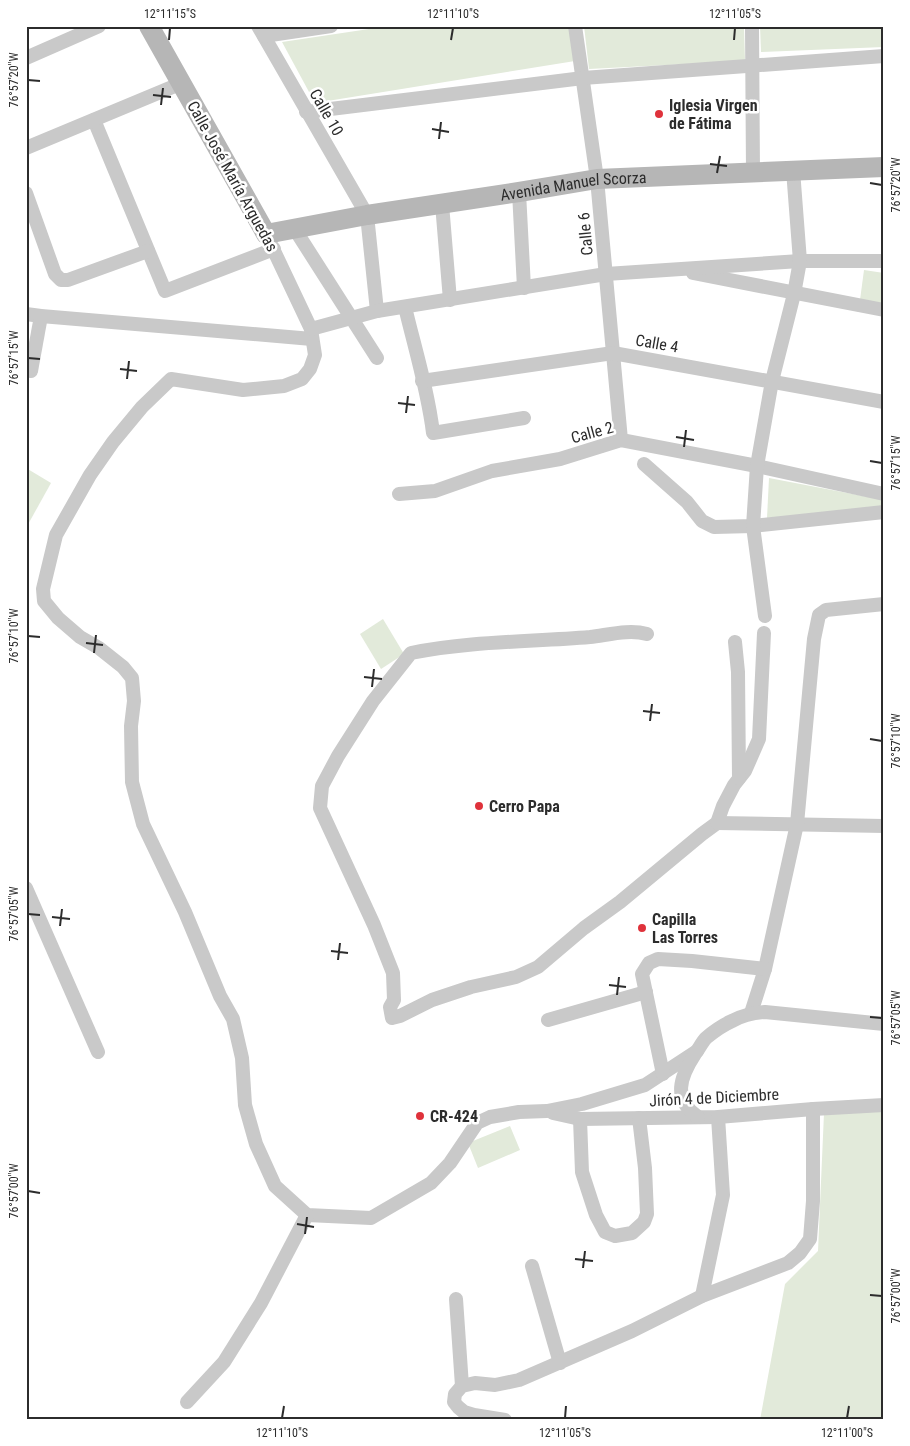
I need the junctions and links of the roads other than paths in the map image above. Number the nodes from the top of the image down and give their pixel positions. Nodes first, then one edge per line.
1 (99, 26) edge
2 (149, 26) edge
3 (331, 26) edge
4 (575, 26) edge
5 (752, 26) edge
6 (261, 31) edge
7 (884, 56) edge
8 (26, 58) edge
9 (752, 65) junction
10 (583, 78) junction
11 (182, 83) junction
12 (306, 112) junction
13 (94, 120) junction
14 (26, 148) edge
15 (884, 167) edge
16 (793, 170) junction
17 (753, 173) junction
18 (597, 179) junction
19 (26, 192) edge
20 (519, 192) junction
21 (442, 204) junction
22 (367, 215) junction
23 (294, 228) junction
24 (270, 242) junction
25 (148, 251) junction
26 (800, 261) junction
27 (884, 261) edge
28 (673, 270) junction
29 (606, 274) junction
30 (524, 288) junction
31 (794, 294) junction
32 (450, 300) junction
33 (406, 307) junction
34 (884, 310) edge
35 (377, 311) junction
36 (26, 314) edge
37 (41, 316) junction
38 (350, 318) junction
39 (312, 334) junction
40 (613, 353) junction
41 (377, 358) dead end
42 (31, 371) dead end
43 (422, 381) junction
44 (772, 381) junction
45 (884, 402) edge
46 (524, 418) dead end
47 (621, 440) junction
48 (644, 464) dead end
49 (757, 466) junction
50 (399, 494) dead end
51 (884, 494) edge
52 (884, 512) edge
53 (753, 526) junction
54 (884, 604) edge
55 (766, 616) dead end
56 (764, 633) dead end
57 (647, 634) dead end
58 (735, 642) dead end
59 (739, 778) junction
60 (717, 823) junction
61 (798, 824) junction
62 (884, 826) edge
63 (26, 888) edge
64 (765, 969) junction
65 (646, 992) junction
66 (751, 1014) junction
67 (548, 1020) dead end
68 (884, 1024) edge
69 (697, 1051) junction
70 (98, 1052) dead end
71 (664, 1074) junction
72 (884, 1105) edge
73 (813, 1109) junction
74 (547, 1111) junction
75 (698, 1117) junction
76 (718, 1117) junction
77 (639, 1118) junction
78 (580, 1119) junction
79 (307, 1215) junction
80 (532, 1266) dead end
81 (702, 1296) junction
82 (456, 1299) dead end
83 (560, 1363) junction
84 (462, 1386) junction
85 (187, 1402) dead end
86 (504, 1420) edge

1 - 8 street
2 - 11 street, Calle José María Arguedas
3 - 6 street
4 - 10 street, Calle 6
5 - 9 street
6 - 12 street, Calle 10
7 - 9 street
9 - 10 street
9 - 17 street
10 - 12 street
10 - 18 street, Calle 6
11 - 13 street
11 - 24 street, Calle José María Arguedas
12 - 22 street, Calle 10
13 - 14 street
13 - 25 street
15 - 16 street, Avenida Manuel Scorza
16 - 17 street, Avenida Manuel Scorza
16 - 26 street
17 - 18 street, Avenida Manuel Scorza
18 - 20 street, Avenida Manuel Scorza
18 - 29 street, Calle 6
19 - 25 street
20 - 21 street, Avenida Manuel Scorza
20 - 30 street
21 - 22 street, Avenida Manuel Scorza
21 - 32 street
22 - 23 street, Avenida Manuel Scorza
22 - 35 street
23 - 24 street, Avenida Manuel Scorza
23 - 38 street
24 - 25 street
24 - 39 street, Calle José María Arguedas
26 - 27 street
26 - 28 street
26 - 31 street
28 - 29 street
28 - 31 street
29 - 30 street
29 - 40 street, Calle 6
30 - 32 street
31 - 34 street
31 - 44 street
32 - 33 street
33 - 35 street
33 - 43 street
35 - 38 street
36 - 37 street
37 - 39 street
37 - 42 street
38 - 39 street
38 - 41 street
39 - 79 street
40 - 43 street, Calle 4
40 - 44 street, Calle 4
40 - 47 street, Calle 6
43 - 46 street
44 - 45 street, Calle 4
44 - 49 street
47 - 49 street, Calle 2
47 - 50 street, Calle 2
48 - 53 street
49 - 51 street, Calle 2
49 - 53 street
52 - 53 street
53 - 55 street
54 - 61 street
56 - 59 street
57 - 60 street
58 - 59 street
59 - 60 street
60 - 61 street
61 - 62 street
61 - 64 street
63 - 70 street
64 - 65 street
64 - 66 street
65 - 67 street
65 - 71 street
66 - 68 street
66 - 69 street
69 - 71 street
69 - 75 street
71 - 74 street
72 - 73 street, Jirón 4 de Diciembre
73 - 76 street, Jirón 4 de Diciembre
73 - 81 street
74 - 78 street, Jirón 4 de Diciembre
74 - 79 street
75 - 76 street, Jirón 4 de Diciembre
75 - 77 street, Jirón 4 de Diciembre
76 - 81 street
77 - 78 street, Jirón 4 de Diciembre
77 - 78 street
79 - 85 street
80 - 83 street
81 - 83 street
82 - 84 street
83 - 84 street
84 - 86 street

